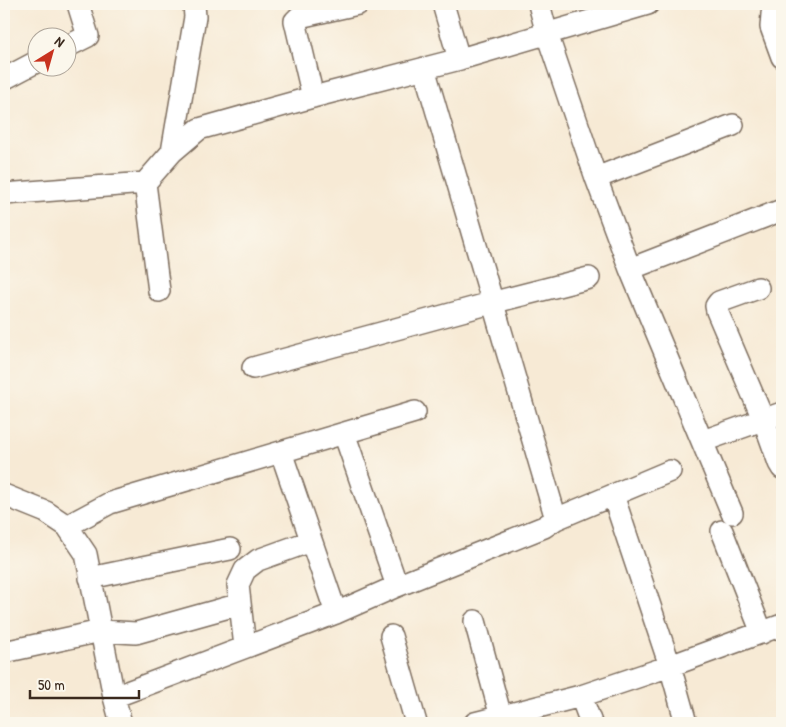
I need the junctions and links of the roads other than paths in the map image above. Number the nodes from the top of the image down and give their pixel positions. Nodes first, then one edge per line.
1 (78, 4) edge
2 (194, 4) edge
3 (358, 4) edge
4 (443, 4) edge
5 (539, 4) edge
6 (648, 4) edge
7 (782, 8) edge
8 (547, 34) junction
9 (78, 41) edge
10 (782, 56) edge
11 (459, 59) junction
12 (28, 67) edge
13 (424, 68) junction
14 (4, 79) edge
15 (312, 97) junction
16 (733, 124) dead end
17 (172, 152) junction
18 (596, 178) junction
19 (145, 183) junction
20 (4, 194) edge
21 (782, 210) edge
22 (630, 269) junction
23 (589, 278) dead end
24 (758, 288) dead end
25 (159, 291) dead end
26 (491, 302) junction
27 (253, 368) dead end
28 (415, 412) dead end
29 (773, 417) edge
30 (344, 433) junction
31 (703, 441) junction
32 (281, 452) junction
33 (782, 468) edge
34 (670, 471) dead end
35 (4, 495) edge
36 (613, 495) junction
37 (556, 519) junction
38 (67, 526) junction
39 (311, 541) junction
40 (230, 549) dead end
41 (90, 578) junction
42 (397, 586) junction
43 (240, 604) junction
44 (336, 613) junction
45 (475, 621) dead end
46 (782, 625) edge
47 (101, 631) junction
48 (762, 633) junction
49 (391, 636) dead end
50 (245, 648) junction
51 (4, 652) edge
52 (670, 666) junction
53 (114, 696) junction
54 (581, 696) junction
55 (501, 717) junction
56 (121, 723) edge
57 (416, 723) edge
58 (475, 723) edge
59 (590, 723) edge
60 (686, 723) edge

1 - 9 street
2 - 17 street
3 - 15 street
4 - 11 street
5 - 8 street
6 - 8 street
7 - 10 street
8 - 11 street
8 - 18 street
11 - 13 street
12 - 14 street
13 - 15 street
13 - 26 street
15 - 17 street
16 - 18 street
17 - 19 street
18 - 22 street
19 - 20 street
19 - 25 street
21 - 22 street
22 - 31 street
23 - 26 street
24 - 29 street
26 - 27 street
26 - 37 street
28 - 30 street
29 - 31 street
29 - 33 street
30 - 32 street
30 - 42 street
31 - 48 street
32 - 38 street
32 - 39 street
34 - 36 street
35 - 38 street
36 - 37 street
36 - 52 street
37 - 42 street
38 - 41 street
39 - 43 street
39 - 44 street
40 - 41 street
41 - 47 street
42 - 44 street
43 - 47 street
43 - 50 street
44 - 50 street
45 - 55 street
46 - 48 street
47 - 51 street
47 - 53 street
48 - 52 street
49 - 57 street
50 - 53 street
52 - 54 street
52 - 60 street
53 - 56 street
54 - 55 street
54 - 59 street
55 - 58 street

